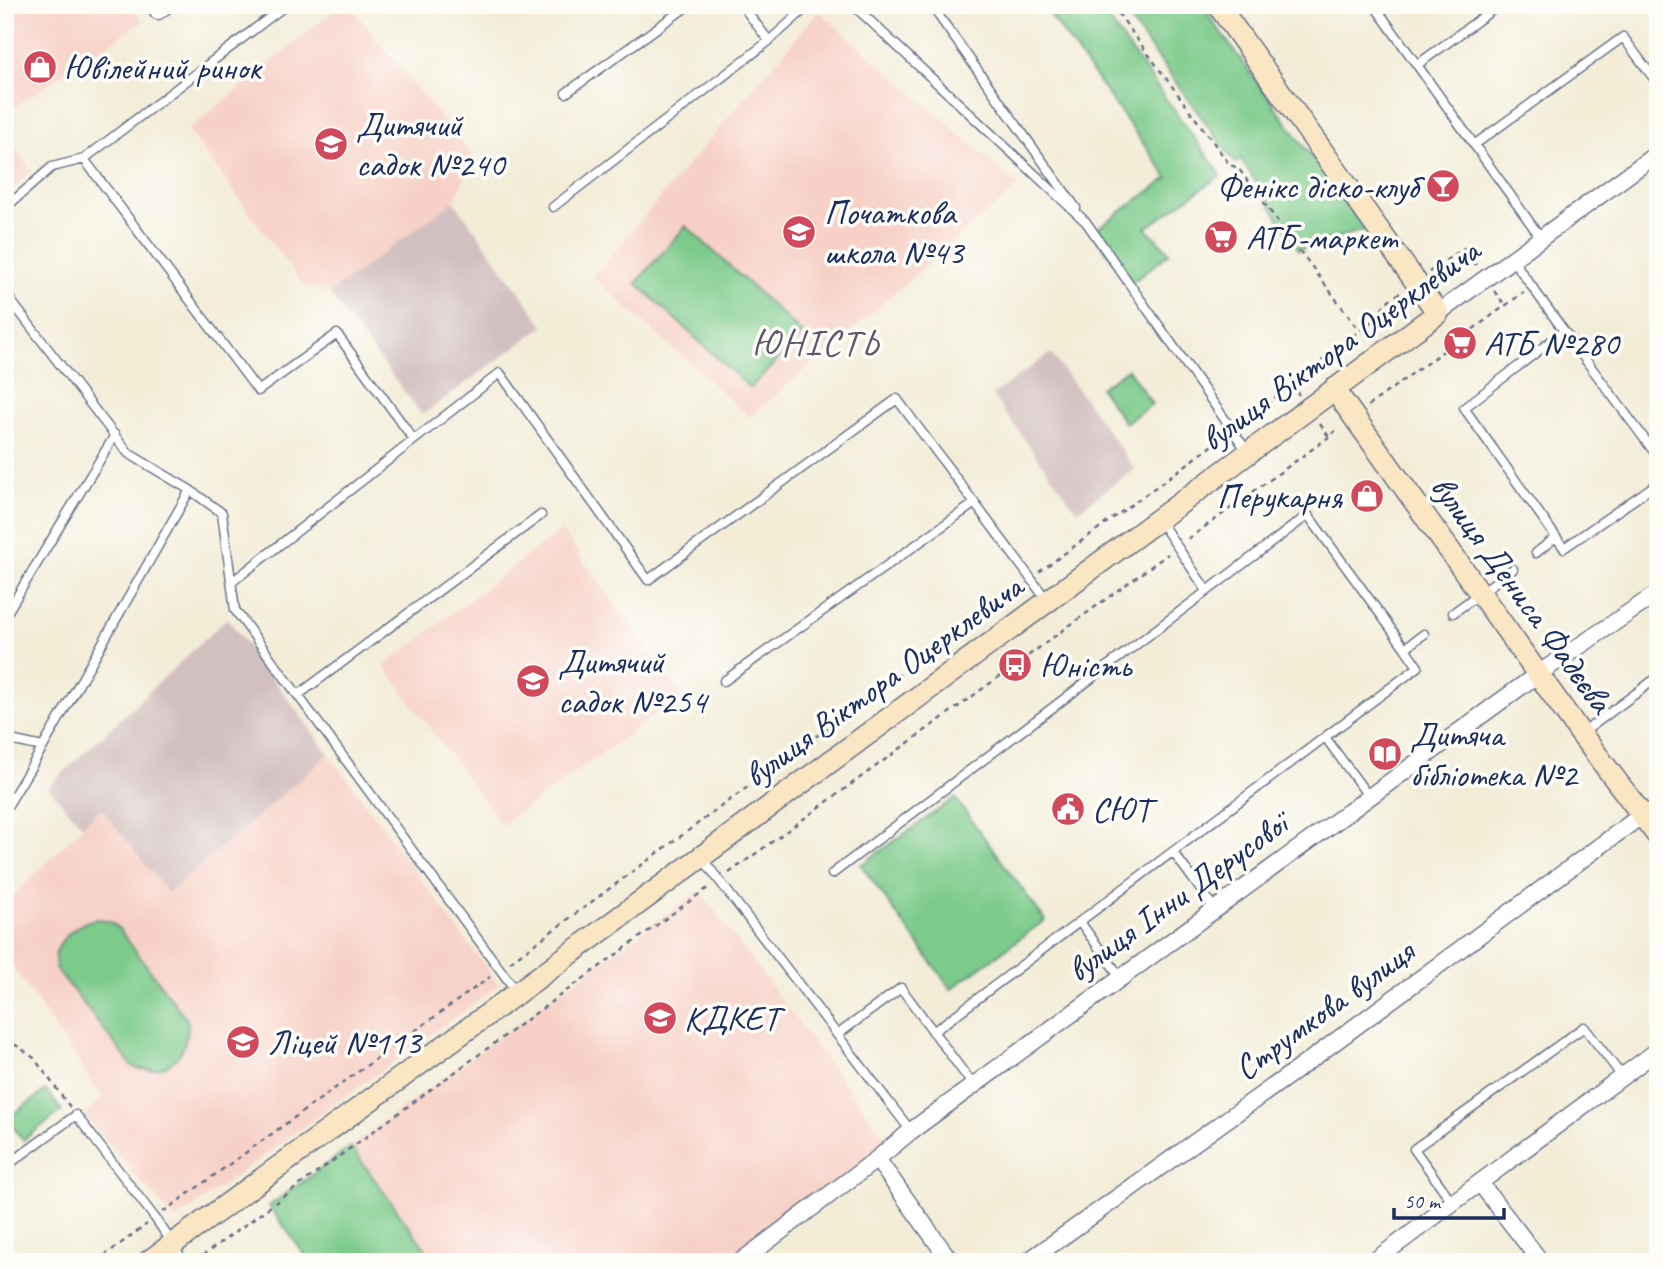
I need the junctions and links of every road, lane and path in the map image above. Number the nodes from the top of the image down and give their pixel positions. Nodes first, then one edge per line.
1 (139, 5) edge
2 (286, 5) edge
3 (689, 5) edge
4 (742, 5) edge
5 (809, 5) edge
6 (931, 5) edge
7 (1112, 5) edge
8 (1218, 5) edge
9 (1374, 5) edge
10 (1499, 5) edge
11 (854, 6) edge
12 (162, 8) edge
13 (769, 41) junction
14 (1417, 65) junction
15 (1658, 84) edge
16 (566, 93) dead end
17 (1474, 145) junction
18 (1658, 153) edge
19 (84, 159) junction
20 (553, 207) dead end
21 (5, 208) edge
22 (1086, 222) junction
23 (1541, 238) junction
24 (1512, 260) junction
25 (1479, 268) dead end
26 (1427, 274) dead end
27 (1531, 286) junction
28 (1492, 288) dead end
29 (5, 293) edge
30 (1400, 293) dead end
31 (1505, 306) junction
32 (1438, 313) junction
33 (1359, 330) junction
34 (1564, 331) junction
35 (1292, 384) junction
36 (1334, 389) junction
37 (1303, 401) dead end
38 (1363, 410) dead end
39 (1345, 423) dead end
40 (1320, 424) dead end
41 (1233, 431) junction
42 (115, 435) junction
43 (1329, 437) junction
44 (414, 440) junction
45 (1249, 453) junction
46 (1658, 457) edge
47 (1658, 483) edge
48 (190, 491) junction
49 (975, 503) junction
50 (541, 515) dead end
51 (1160, 520) junction
52 (1556, 537) junction
53 (1178, 547) junction
54 (1536, 552) dead end
55 (1513, 569) dead end
56 (1031, 578) junction
57 (232, 582) junction
58 (1207, 591) junction
59 (1480, 593) junction
60 (1658, 593) edge
61 (1048, 601) junction
62 (1453, 613) dead end
63 (5, 616) edge
64 (1424, 634) dead end
65 (1405, 648) junction
66 (1538, 674) junction
67 (1658, 677) edge
68 (724, 681) dead end
69 (298, 695) junction
70 (1581, 734) junction
71 (1325, 737) junction
72 (5, 739) edge
73 (43, 747) junction
74 (1368, 797) junction
75 (5, 810) edge
76 (1650, 811) edge
77 (1658, 836) edge
78 (1173, 852) junction
79 (700, 856) junction
80 (832, 874) dead end
81 (719, 880) junction
82 (1215, 909) junction
83 (1080, 922) junction
84 (500, 970) junction
85 (1121, 978) junction
86 (517, 993) junction
87 (933, 1032) junction
88 (837, 1035) junction
89 (5, 1040) edge
90 (1658, 1050) edge
91 (1622, 1076) junction
92 (973, 1085) junction
93 (76, 1115) junction
94 (911, 1131) junction
95 (877, 1159) junction
96 (5, 1167) edge
97 (1480, 1183) junction
98 (1453, 1203) junction
99 (155, 1218) junction
100 (178, 1253) edge
101 (96, 1262) edge
102 (148, 1262) edge
103 (194, 1262) edge
104 (740, 1262) edge
105 (951, 1262) edge
106 (1027, 1262) edge
107 (1373, 1262) edge
108 (1541, 1262) edge

1 - 12 lane
2 - 19 lane
3 - 16 lane
4 - 13 lane
5 - 13 lane
6 - 22 lane
7 - 33 path
8 - 32 street
9 - 14 lane
10 - 14 lane
11 - 22 lane
13 - 20 lane
14 - 17 lane
15 - 17 lane
17 - 23 lane
18 - 23 street, вулиця Віктора Оцерклевича
19 - 21 lane
19 - 44 lane
22 - 41 lane
23 - 24 street, вулиця Віктора Оцерклевича
24 - 27 lane
24 - 32 street, вулиця Віктора Оцерклевича
25 - 26 path
27 - 31 path
27 - 34 lane
28 - 31 path
29 - 42 lane
30 - 33 path
31 - 38 path
32 - 36 street, вулиця Віктора Оцерклевича
33 - 35 path
34 - 46 lane
34 - 52 lane
35 - 37 path
35 - 41 path
36 - 45 street, вулиця Віктора Оцерклевича
36 - 59 street, вулиця Дениса Фадєєва
39 - 43 path
40 - 43 path
41 - 45 lane
41 - 56 path
42 - 48 lane
42 - 63 lane
43 - 53 path
44 - 49 lane
44 - 57 lane
45 - 51 street, вулиця Віктора Оцерклевича
47 - 52 lane
48 - 57 lane
48 - 73 lane
49 - 56 lane
49 - 68 lane
50 - 69 lane
51 - 53 lane
51 - 61 street, вулиця Віктора Оцерклевича
52 - 54 lane
53 - 58 lane
53 - 81 path
55 - 59 lane
56 - 61 lane
56 - 84 path
57 - 69 lane
58 - 65 lane
58 - 80 lane
59 - 62 lane
59 - 66 street, вулиця Дениса Фадєєва
60 - 66 street, вулиця Інни Дерусової
61 - 79 street, вулиця Віктора Оцерклевича
64 - 65 lane
65 - 71 lane
66 - 70 street, вулиця Дениса Фадєєва
66 - 74 street, вулиця Інни Дерусової
67 - 70 lane
69 - 84 lane
70 - 76 street, вулиця Дениса Фадєєва
71 - 74 lane
71 - 78 lane
72 - 73 lane
73 - 75 lane
74 - 82 street, вулиця Інни Дерусової
76 - 77 street, вулиця Дениса Фадєєва
76 - 106 street, Струмкова вулиця
78 - 82 lane
78 - 83 lane
79 - 81 lane
79 - 86 street, вулиця Віктора Оцерклевича
81 - 88 lane
81 - 103 path
82 - 85 street, вулиця Інни Дерусової
83 - 85 lane
83 - 87 lane
84 - 86 lane
84 - 99 path
85 - 92 street, вулиця Інни Дерусової
86 - 100 street, вулиця Віктора Оцерклевича
87 - 88 lane
87 - 92 lane
88 - 94 lane
89 - 93 path
90 - 91 street
91 - 97 street
91 - 98 lane
92 - 94 street, вулиця Інни Дерусової
93 - 96 lane
93 - 99 lane
94 - 95 street, вулиця Інни Дерусової
95 - 104 street, вулиця Інни Дерусової
95 - 105 street
97 - 98 street
97 - 108 street
98 - 107 street
99 - 100 lane
99 - 101 path
100 - 102 street, вулиця Віктора Оцерклевича

